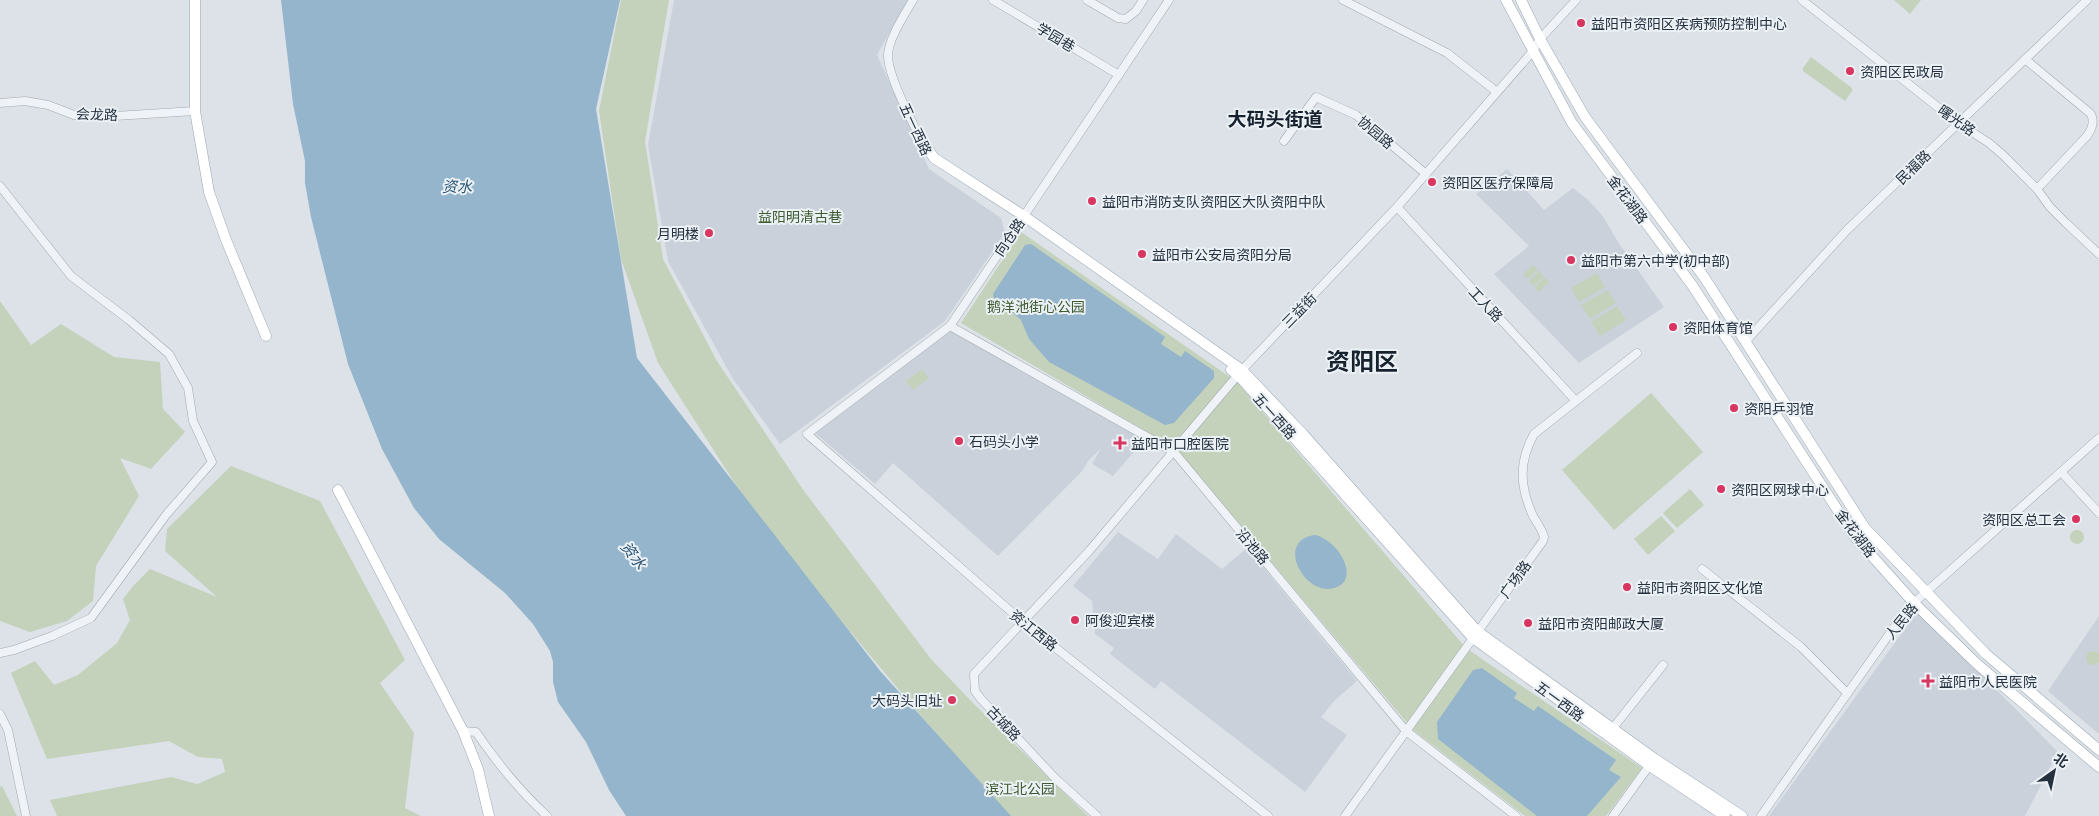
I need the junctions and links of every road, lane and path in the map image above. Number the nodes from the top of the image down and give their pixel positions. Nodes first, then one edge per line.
1 (195, 0) edge
2 (913, 0) edge
3 (993, 0) edge
4 (1087, 0) edge
5 (1143, 0) edge
6 (1169, 0) edge
7 (1343, 0) edge
8 (1506, 0) edge
9 (1521, 0) edge
10 (1576, 0) edge
11 (1802, 0) edge
12 (2087, 0) edge
13 (1540, 39) junction
14 (1533, 51) junction
15 (2025, 59) junction
16 (1119, 75) junction
17 (1497, 92) junction
18 (0, 103) edge
19 (195, 111) junction
20 (1958, 123) junction
21 (918, 134) joint
22 (1284, 141) dead end
23 (1426, 174) junction
24 (0, 186) edge
25 (2037, 189) junction
26 (1397, 207) junction
27 (1022, 219) junction
28 (2099, 254) edge
29 (950, 326) junction
30 (266, 336) dead end
31 (1746, 341) junction
32 (1637, 353) dead end
33 (1240, 372) junction
34 (1575, 400) junction
35 (807, 434) joint
36 (2099, 438) edge
37 (1174, 452) junction
38 (2061, 472) junction
39 (338, 490) dead end
40 (2099, 513) edge
41 (1702, 569) dead end
42 (1926, 593) junction
43 (1914, 603) junction
44 (1023, 622) junction
45 (1475, 634) junction
46 (0, 653) edge
47 (1663, 665) dead end
48 (1848, 693) junction
49 (0, 714) edge
50 (1613, 728) junction
51 (463, 731) junction
52 (1406, 731) junction
53 (2099, 750) edge
54 (1652, 762) junction
55 (2099, 767) edge
56 (26, 816) edge
57 (489, 816) edge
58 (547, 816) edge
59 (1097, 816) edge
60 (1268, 816) edge
61 (1345, 816) edge
62 (1516, 816) edge
63 (1613, 816) edge
64 (1725, 816) edge
65 (1742, 816) edge
66 (1761, 816) edge

1 - 19 main road
2 - 21 street, 五一西路
3 - 16 street, 学园巷
4 - 5 street
6 - 16 street, 向仓路
7 - 17 street
8 - 14 main road, 金花湖路
9 - 13 main road
10 - 13 street, 三益街
11 - 20 street, 曙光路
12 - 15 street, 民福路
13 - 14 street, 三益街
13 - 31 main road
14 - 17 street, 三益街
14 - 43 main road, 金花湖路
15 - 20 street, 民福路
15 - 25 street
16 - 27 street, 向仓路
17 - 23 street, 三益街
18 - 19 street, 会龙路
19 - 30 main road
20 - 25 street, 曙光路
20 - 31 street, 民福路
21 - 27 main road, 五一西路
22 - 23 street, 协园路
23 - 26 street, 三益街
24 - 46 street
25 - 28 street, 曙光路
26 - 33 street, 三益街
26 - 34 street, 工人路
27 - 29 street, 向仓路
27 - 33 main road, 五一西路
29 - 35 street, 向仓路
29 - 37 street, 沿池路
31 - 42 main road
32 - 34 street, 广场路
33 - 37 street, 三益街
33 - 45 main road, 五一西路
34 - 45 street, 广场路
35 - 44 street, 资江西路
36 - 38 street, 人民路
37 - 44 street, 三益街
37 - 52 street, 沿池路
38 - 40 street
38 - 42 street, 人民路
39 - 51 main road
41 - 48 street
42 - 43 street, 人民路
42 - 53 main road
43 - 48 street, 人民路
43 - 55 main road, 金花湖路
44 - 59 street, 古城路
44 - 60 street, 资江西路
45 - 50 main road
45 - 52 street, 广场路
45 - 54 main road, 五一西路
47 - 50 street
48 - 66 street, 人民路
49 - 56 street
50 - 54 main road
51 - 57 main road
51 - 58 street
52 - 61 street, 广场路
52 - 62 street, 沿池路
54 - 63 street
54 - 64 main road, 五一西路
54 - 65 main road

